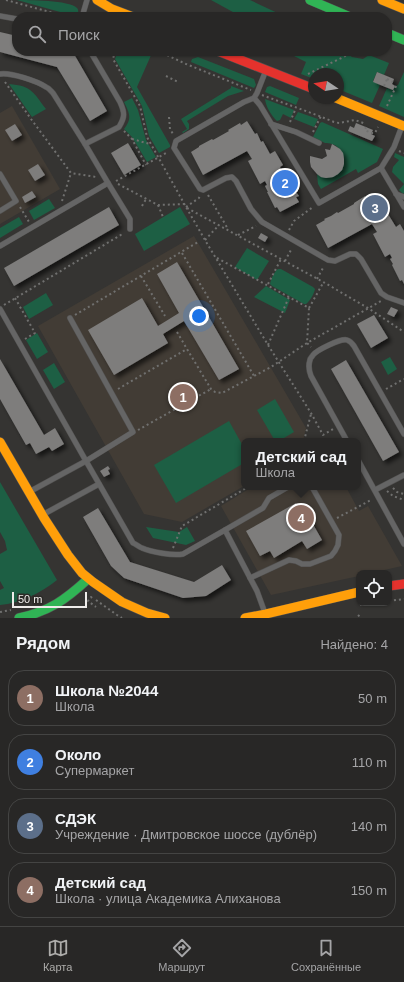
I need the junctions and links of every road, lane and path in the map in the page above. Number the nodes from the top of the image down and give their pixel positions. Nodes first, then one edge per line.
1 (6, 0) edge
2 (87, 0) edge
3 (97, 0) edge
4 (310, 0) edge
5 (382, 0) edge
6 (404, 9) edge
7 (50, 12) edge
8 (83, 12) edge
9 (120, 12) edge
10 (338, 12) edge
11 (0, 16) edge
12 (12, 18) edge
13 (392, 35) edge
14 (404, 40) edge
15 (93, 56) edge
16 (113, 56) edge
17 (169, 56) edge
18 (231, 56) edge
19 (346, 56) edge
20 (266, 69) junction
21 (0, 74) edge
22 (166, 76) dead end
23 (295, 81) junction
24 (178, 82) dead end
25 (393, 82) dead end
26 (397, 84) dead end
27 (308, 86) edge
28 (384, 86) dead end
29 (255, 95) junction
30 (344, 101) edge
31 (296, 108) junction
32 (385, 111) dead end
33 (321, 116) junction
34 (169, 117) dead end
35 (271, 124) junction
36 (370, 126) dead end
37 (403, 126) edge
38 (119, 127) junction
39 (366, 127) dead end
40 (288, 129) junction
41 (377, 129) dead end
42 (132, 139) junction
43 (310, 139) junction
44 (176, 141) junction
45 (319, 143) dead end
46 (85, 144) junction
47 (151, 144) junction
48 (174, 148) junction
49 (158, 157) junction
50 (146, 165) junction
51 (381, 168) junction
52 (72, 173) junction
53 (0, 174) edge
54 (108, 184) junction
55 (204, 190) junction
56 (396, 194) junction
57 (404, 197) edge
58 (146, 199) junction
59 (16, 201) junction
60 (319, 203) junction
61 (185, 204) junction
62 (158, 205) junction
63 (142, 206) dead end
64 (186, 207) junction
65 (404, 207) edge
66 (62, 210) junction
67 (0, 211) edge
68 (163, 217) dead end
69 (262, 222) junction
70 (218, 226) junction
71 (32, 227) junction
72 (130, 229) joint
73 (228, 230) junction
74 (238, 235) junction
75 (286, 235) junction
76 (205, 240) junction
77 (296, 241) junction
78 (198, 242) dead end
79 (0, 246) edge
80 (182, 253) junction
81 (216, 258) junction
82 (281, 259) junction
83 (328, 260) junction
84 (285, 261) junction
85 (141, 276) junction
86 (317, 279) junction
87 (324, 282) junction
88 (267, 285) junction
89 (289, 296) junction
90 (387, 297) junction
91 (15, 298) junction
92 (404, 302) edge
93 (0, 308) edge
94 (309, 308) junction
95 (368, 308) junction
96 (164, 316) dead end
97 (70, 318) joint
98 (178, 332) dead end
99 (404, 332) edge
100 (19, 342) junction
101 (307, 343) junction
102 (268, 345) junction
103 (187, 349) junction
104 (317, 352) junction
105 (279, 361) junction
106 (254, 376) junction
107 (404, 379) edge
108 (211, 389) junction
109 (380, 392) junction
110 (111, 393) junction
111 (311, 413) junction
112 (339, 426) junction
113 (133, 432) junction
114 (404, 434) edge
115 (305, 438) edge
116 (345, 438) edge
117 (0, 442) edge
118 (86, 461) junction
119 (361, 465) edge
120 (404, 475) edge
121 (99, 484) junction
122 (388, 484) junction
123 (382, 487) junction
124 (243, 490) edge
125 (283, 490) edge
126 (314, 490) edge
127 (375, 490) junction
128 (28, 492) junction
129 (404, 494) edge
130 (378, 496) junction
131 (404, 500) edge
132 (42, 515) junction
133 (331, 521) junction
134 (225, 530) junction
135 (404, 544) edge
136 (170, 554) junction
137 (250, 578) junction
138 (88, 579) junction
139 (404, 584) edge
140 (392, 586) edge
141 (356, 593) edge
142 (404, 599) edge
143 (392, 601) edge
144 (96, 607) dead end
145 (266, 614) junction
146 (358, 615) dead end
147 (19, 618) edge
148 (122, 618) edge
149 (165, 618) edge
150 (245, 618) edge
151 (361, 618) edge

1 - 7 path
2 - 8 lane
3 - 9 main road
4 - 10 main road
5 - 6 main road
11 - 12 lane
13 - 14 main road
15 - 38 lane
16 - 47 path
17 - 29 path
18 - 20 main road
19 - 23 path
20 - 23 main road
20 - 29 lane
21 - 46 lane
21 - 52 path
22 - 24 path
23 - 27 main road
25 - 28 path
26 - 32 path
29 - 31 path
29 - 35 lane
29 - 44 lane
30 - 37 main road
31 - 33 path
31 - 40 path
33 - 36 path
33 - 43 path
34 - 44 path
35 - 40 lane
35 - 60 lane
37 - 51 lane
38 - 42 path
38 - 46 lane
39 - 41 path
40 - 43 lane
42 - 47 path
42 - 50 path
43 - 45 lane
44 - 48 lane
46 - 54 lane
47 - 49 path
48 - 49 path
48 - 55 lane
49 - 50 path
49 - 61 path
50 - 58 path
51 - 56 lane
51 - 60 lane
52 - 54 path
52 - 66 path
53 - 59 lane
54 - 66 lane
54 - 72 lane
55 - 64 path
55 - 69 lane
55 - 73 path
56 - 57 lane
56 - 65 lane
58 - 62 path
58 - 63 path
59 - 67 lane
59 - 71 path
60 - 75 path
61 - 62 path
61 - 64 path
62 - 68 path
64 - 70 path
64 - 76 path
66 - 71 lane
69 - 74 path
69 - 75 lane
70 - 73 path
70 - 76 path
71 - 79 lane
72 - 91 path
73 - 74 path
74 - 82 path
75 - 77 lane
76 - 81 path
77 - 83 lane
77 - 84 path
78 - 80 path
80 - 85 path
80 - 106 path
81 - 88 path
81 - 102 path
82 - 84 path
82 - 88 path
83 - 86 path
83 - 90 lane
84 - 86 path
85 - 96 path
85 - 97 path
86 - 87 path
87 - 94 path
87 - 95 path
88 - 89 path
89 - 94 path
89 - 102 path
90 - 92 lane
90 - 95 path
91 - 93 path
91 - 100 path
93 - 100 lane
94 - 101 path
95 - 99 path
95 - 101 path
97 - 110 lane
98 - 103 path
100 - 118 lane
101 - 104 path
101 - 105 path
102 - 105 path
103 - 108 path
103 - 110 path
104 - 109 lane
104 - 112 lane
105 - 106 path
105 - 111 path
106 - 108 path
107 - 109 path
108 - 113 path
109 - 114 lane
110 - 113 lane
111 - 112 path
111 - 115 path
112 - 116 lane
113 - 118 lane
117 - 128 main road
118 - 121 lane
118 - 128 lane
119 - 127 lane
120 - 122 lane
121 - 132 lane
121 - 136 lane
122 - 123 lane
122 - 129 path
123 - 127 lane
123 - 131 path
124 - 136 path
125 - 134 lane
126 - 133 lane
127 - 130 lane
128 - 132 main road
130 - 133 path
130 - 135 lane
132 - 138 main road
133 - 137 lane
134 - 136 lane
134 - 137 lane
137 - 145 lane
138 - 147 main road
138 - 149 main road
139 - 140 main road
141 - 145 main road
142 - 143 path
144 - 148 path
145 - 150 main road
146 - 151 path

